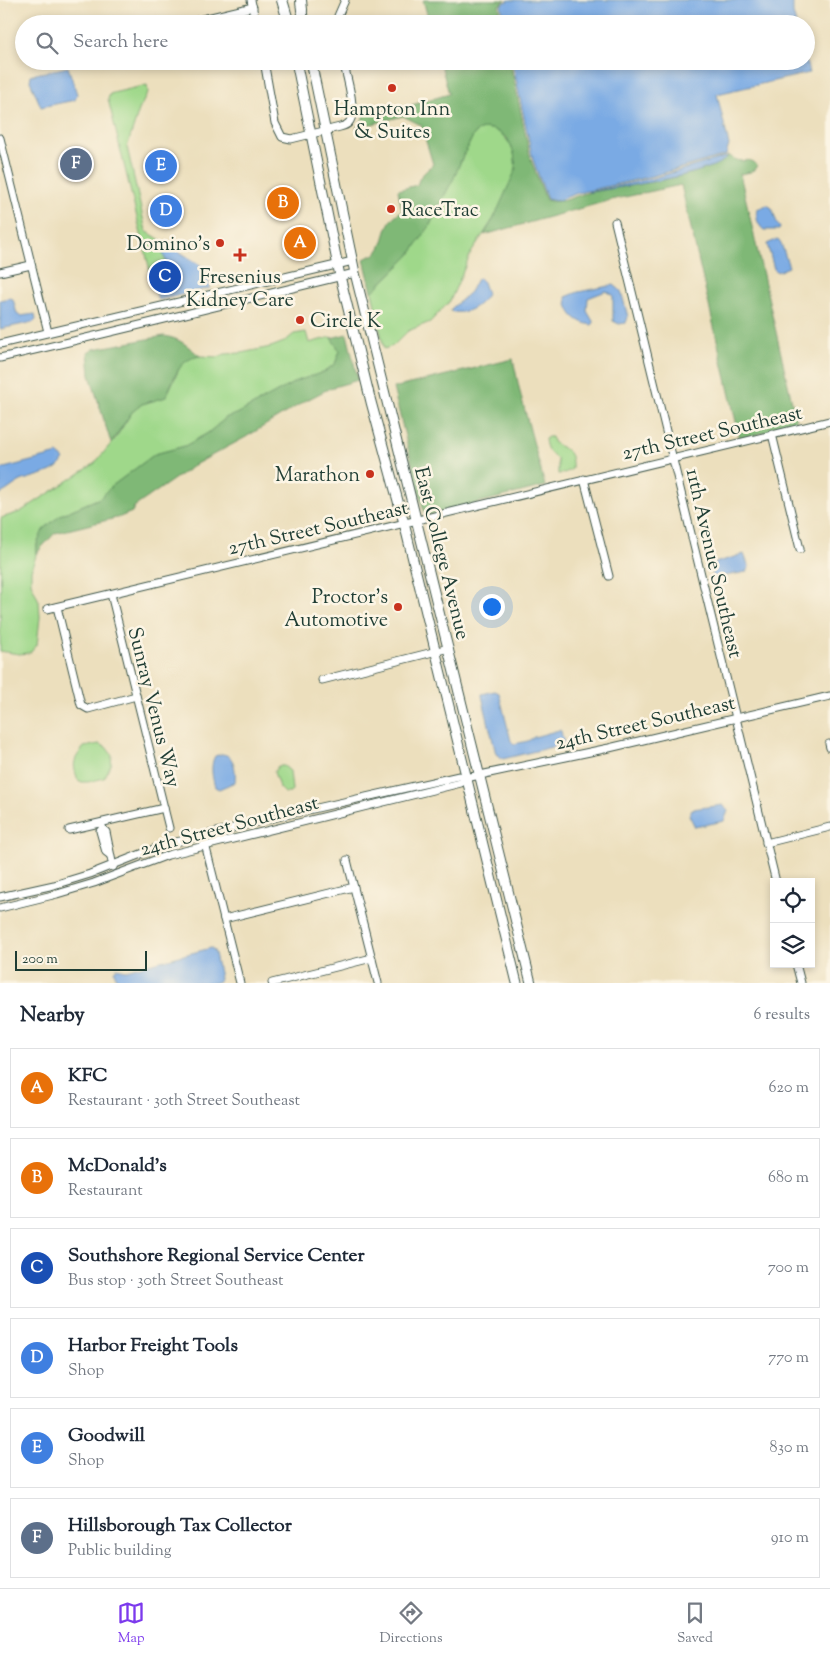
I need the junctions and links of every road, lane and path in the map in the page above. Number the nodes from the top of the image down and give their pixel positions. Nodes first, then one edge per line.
1 (283, 0) edge
2 (345, 0) edge
3 (252, 4) edge
4 (214, 15) edge
5 (287, 15) edge
6 (338, 15) edge
7 (266, 70) edge
8 (298, 70) edge
9 (314, 70) edge
10 (345, 70) edge
11 (326, 131) junction
12 (311, 134) junction
13 (0, 138) edge
14 (616, 222) dead end
15 (352, 261) junction
16 (338, 264) junction
17 (31, 265) junction
18 (0, 272) edge
19 (355, 273) junction
20 (340, 276) junction
21 (48, 332) junction
22 (0, 344) edge
23 (0, 358) edge
24 (830, 421) edge
25 (772, 434) junction
26 (673, 458) junction
27 (584, 479) junction
28 (417, 520) junction
29 (404, 523) junction
30 (800, 549) dead end
31 (609, 576) dead end
32 (111, 594) junction
33 (56, 607) junction
34 (47, 609) dead end
35 (449, 648) junction
36 (435, 651) junction
37 (322, 680) dead end
38 (136, 696) junction
39 (830, 696) edge
40 (735, 719) junction
41 (480, 775) junction
42 (466, 778) junction
43 (164, 808) junction
44 (102, 826) junction
45 (830, 827) edge
46 (169, 828) dead end
47 (69, 830) dead end
48 (203, 836) junction
49 (766, 842) junction
50 (206, 846) junction
51 (347, 860) dead end
52 (113, 864) junction
53 (115, 874) junction
54 (775, 878) edge
55 (354, 887) junction
56 (0, 897) edge
57 (0, 908) edge
58 (224, 919) junction
59 (372, 958) junction
60 (797, 968) edge
61 (240, 983) edge
62 (272, 983) edge
63 (378, 983) edge
64 (517, 983) edge
65 (531, 983) edge
66 (801, 983) edge

1 - 5 highway
2 - 6 street
3 - 4 street
7 - 12 street
8 - 12 main road, East College Avenue
9 - 11 main road, East College Avenue
10 - 11 street
11 - 12 street
11 - 15 main road, East College Avenue
12 - 16 main road, East College Avenue
13 - 17 street
14 - 26 street, 11th Avenue Southeast
15 - 16 street
15 - 19 main road, East College Avenue
16 - 20 main road, East College Avenue
16 - 21 street
17 - 18 street
17 - 21 street
19 - 20 street
19 - 28 main road, East College Avenue
20 - 23 street
20 - 29 main road, East College Avenue
21 - 22 street
24 - 25 street, 27th Street Southeast
25 - 26 street, 27th Street Southeast
25 - 30 street
26 - 27 street, 27th Street Southeast
26 - 40 street, 11th Avenue Southeast
27 - 28 street, 27th Street Southeast
27 - 31 street
28 - 29 street, 27th Street Southeast
28 - 35 main road, East College Avenue
29 - 32 street, 27th Street Southeast
29 - 36 main road, East College Avenue
32 - 33 street, 27th Street Southeast
32 - 38 street, Sunray Venus Way
33 - 34 street, 27th Street Southeast
33 - 38 street
35 - 36 street
35 - 41 main road, East College Avenue
36 - 37 street
36 - 42 main road, East College Avenue
38 - 43 street, Sunray Venus Way
39 - 40 street, 24th Street Southeast
40 - 41 street, 24th Street Southeast
40 - 49 street, 11th Avenue Southeast
41 - 42 street, 24th Street Southeast
41 - 65 main road, East College Avenue
42 - 48 street, 24th Street Southeast
42 - 50 street, 24th Street Southeast
42 - 64 main road, East College Avenue
43 - 44 street
43 - 46 street, Sunray Venus Way
44 - 47 street
44 - 52 street
45 - 49 street
48 - 50 street
48 - 52 street, 24th Street Southeast
49 - 54 street, 11th Avenue Southeast
50 - 53 street, 24th Street Southeast
50 - 58 street
51 - 55 street
52 - 53 street
52 - 56 street, 24th Street Southeast
53 - 57 street, 24th Street Southeast
55 - 58 street
55 - 59 street
58 - 61 street
59 - 62 street
59 - 63 street
60 - 66 street

